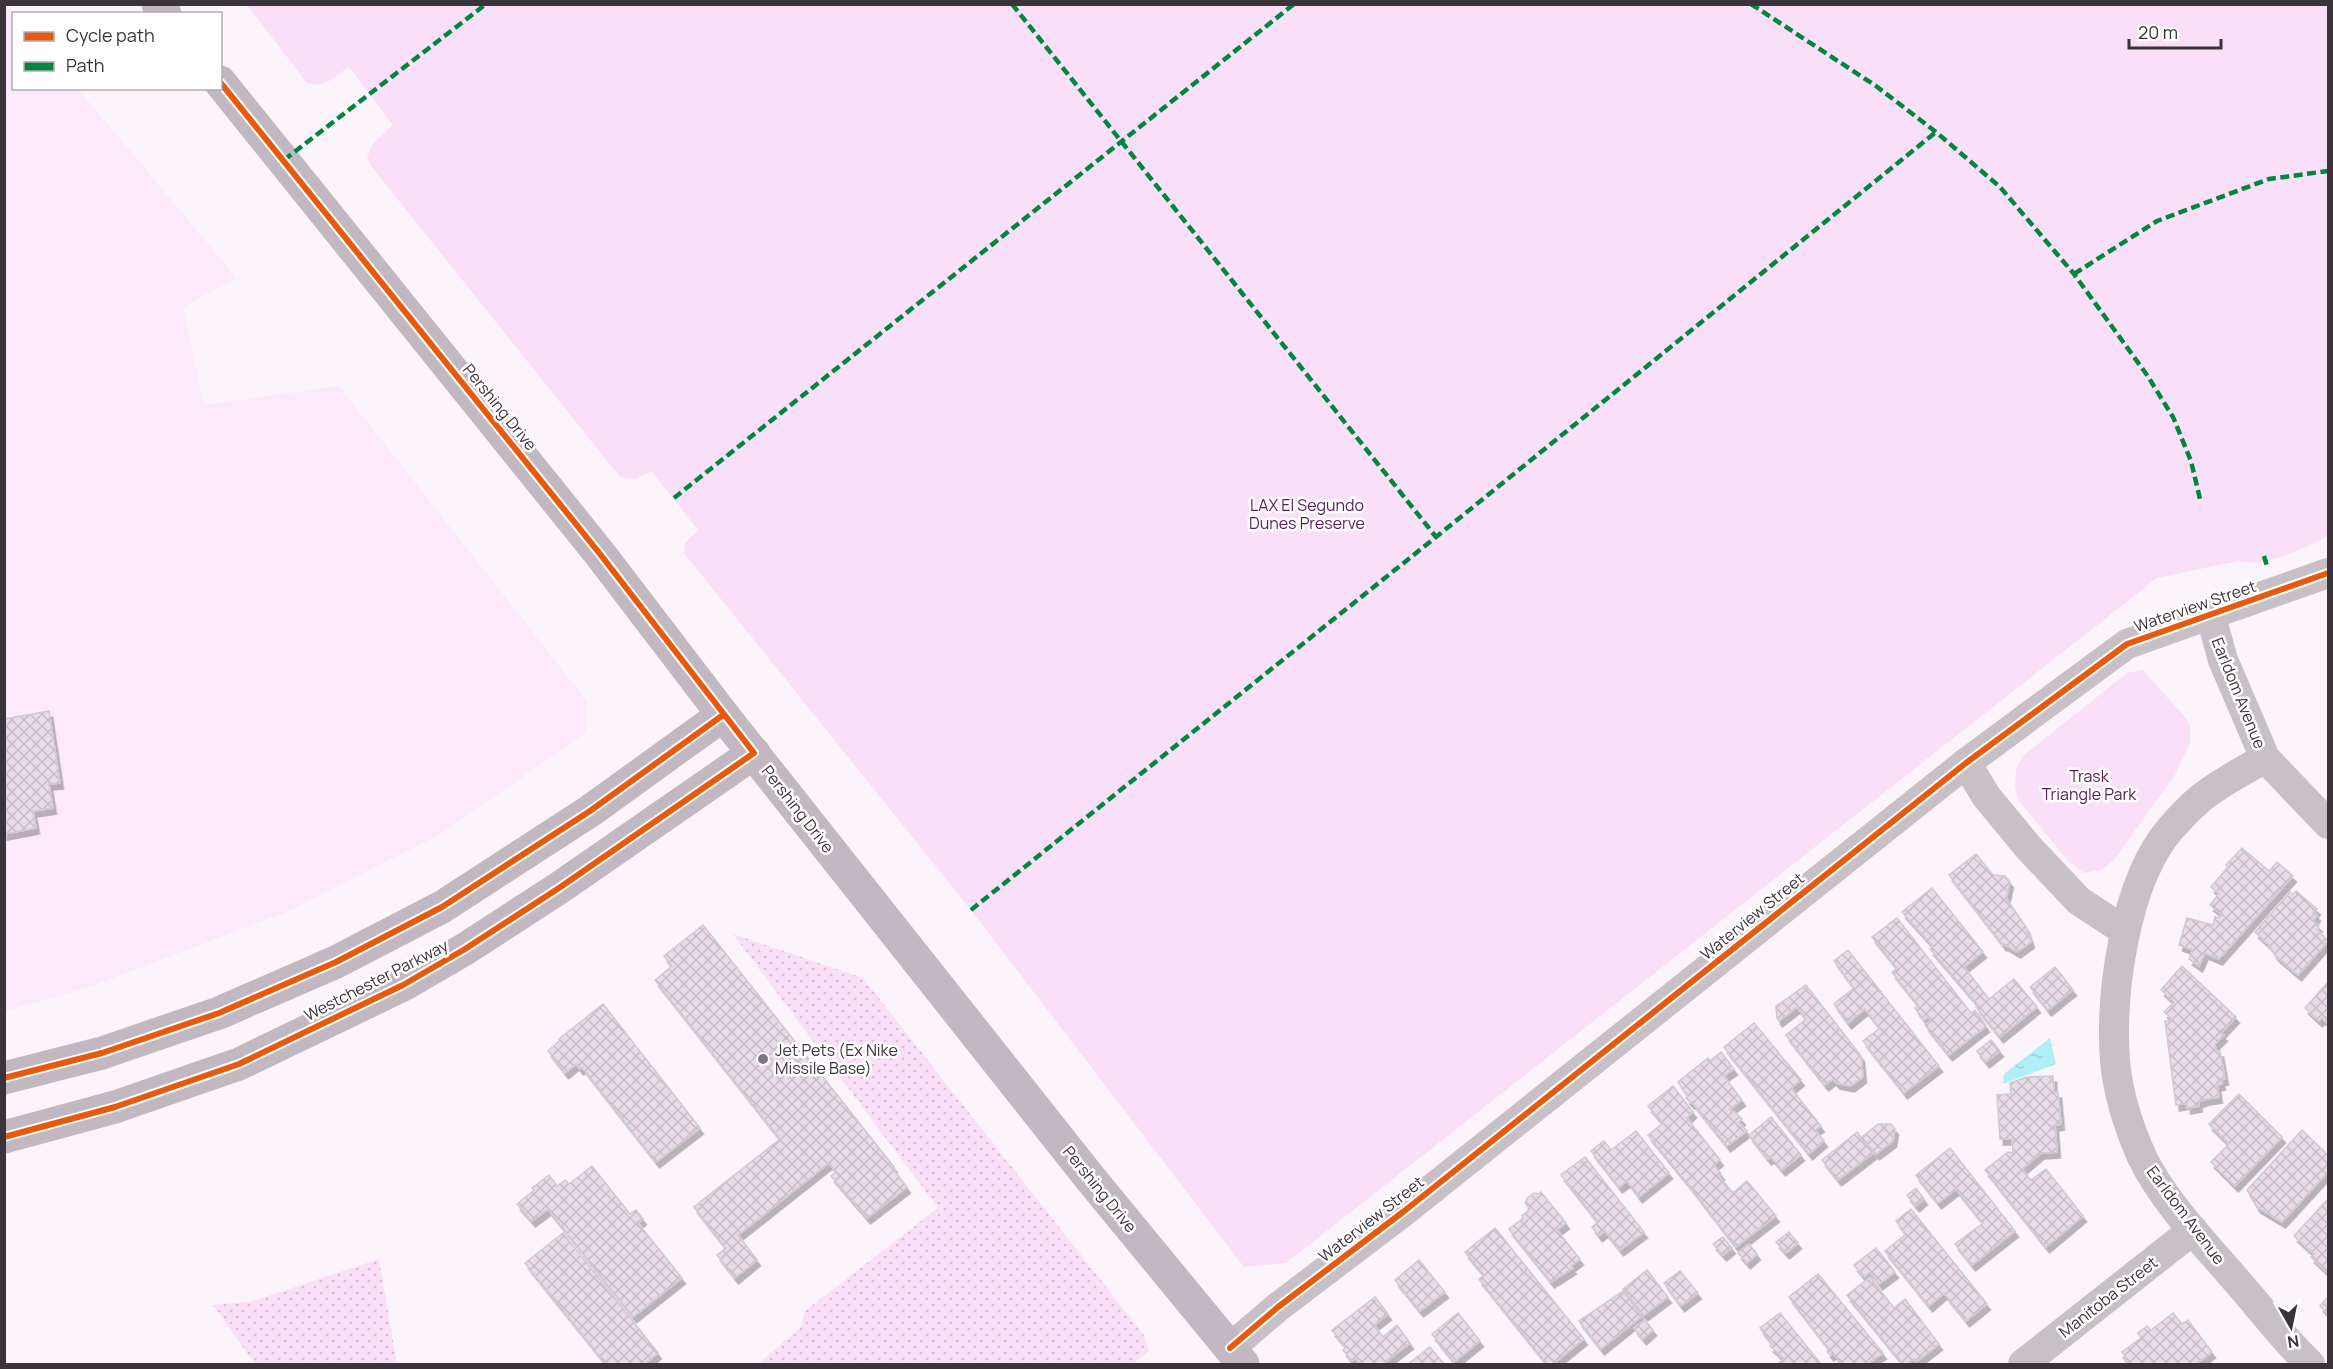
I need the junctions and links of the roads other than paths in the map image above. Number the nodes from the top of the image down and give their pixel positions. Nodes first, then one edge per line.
1 (222, 84) edge
2 (2328, 573) edge
3 (2210, 613) junction
4 (723, 715) junction
5 (754, 753) junction
6 (2265, 758) junction
7 (1965, 763) junction
8 (2328, 824) edge
9 (2126, 931) junction
10 (4, 1078) edge
11 (4, 1137) edge
12 (2193, 1230) junction
13 (1237, 1356) edge
14 (2023, 1365) edge
15 (2310, 1365) edge

1 - 4 main road, Pershing Drive
2 - 3 street, Waterview Street
3 - 6 street, Earldom Avenue
3 - 7 street, Waterview Street
4 - 5 main road, Pershing Drive
4 - 10 main road, Westchester Parkway
5 - 11 main road, Westchester Parkway
5 - 13 main road, Pershing Drive
6 - 8 street
6 - 9 street, Earldom Avenue
7 - 9 street
7 - 13 street, Waterview Street
9 - 12 street, Earldom Avenue
12 - 14 street, Manitoba Street
12 - 15 street, Earldom Avenue

